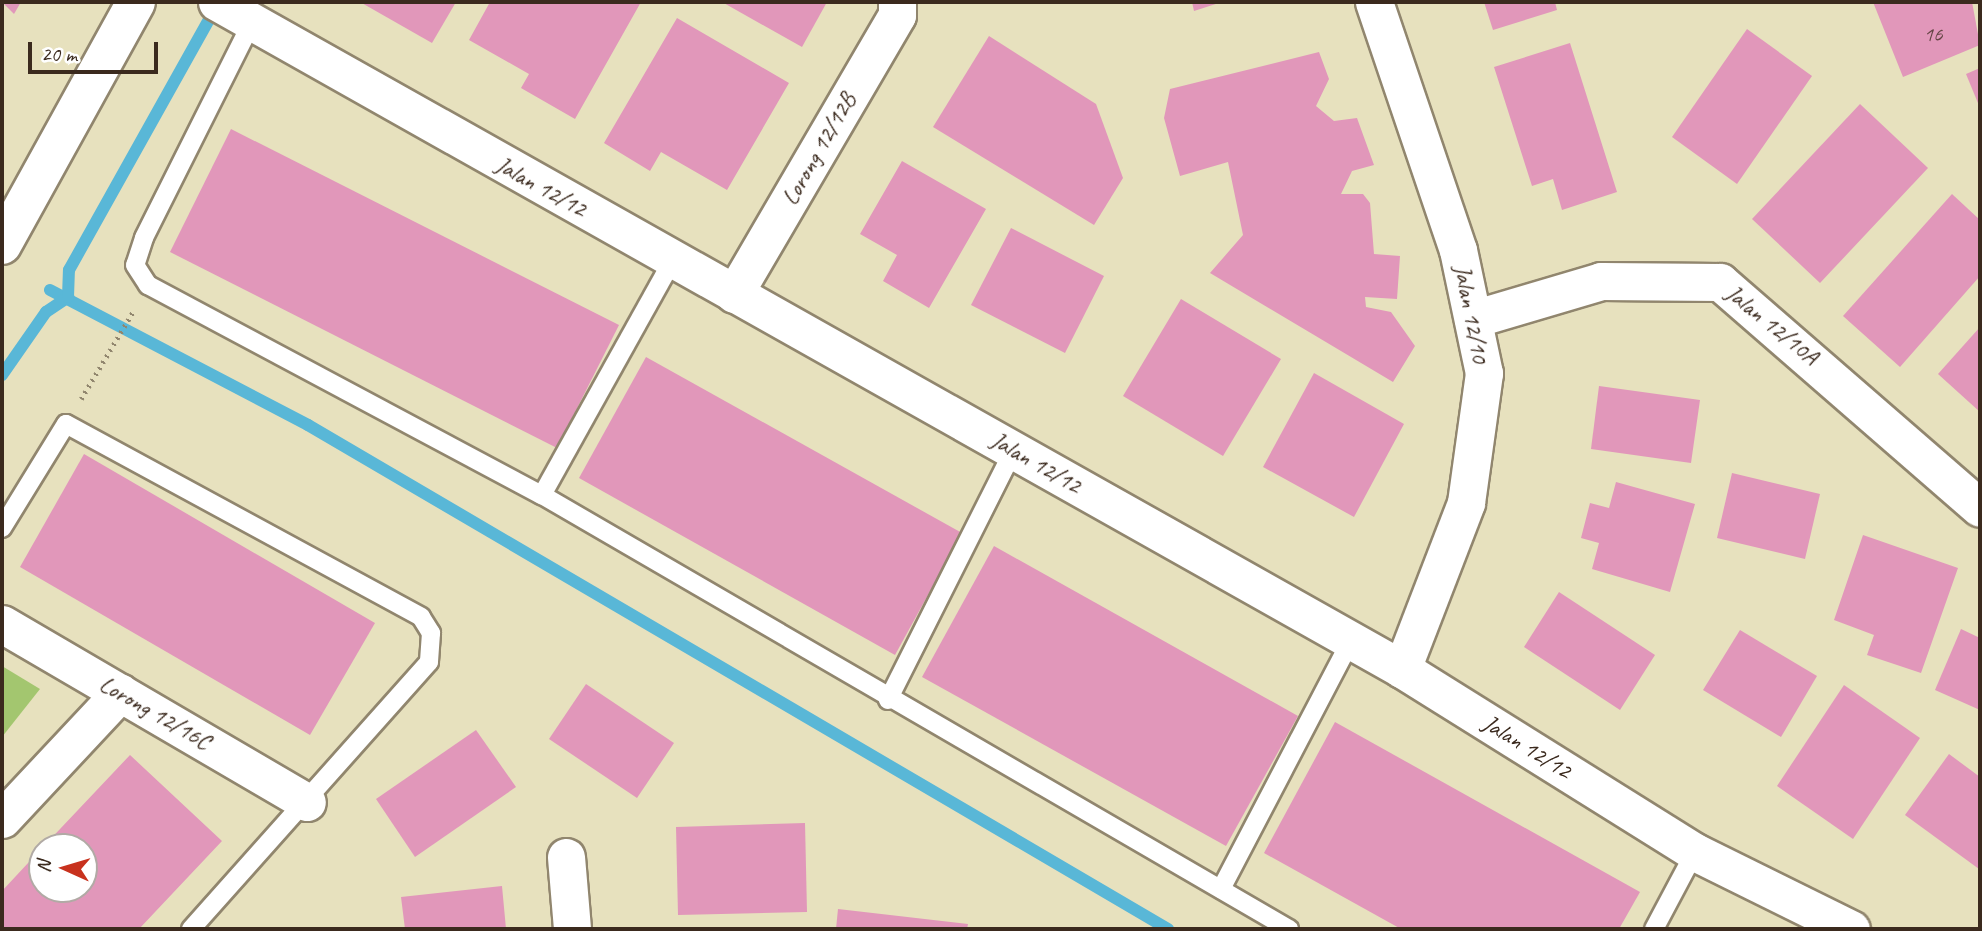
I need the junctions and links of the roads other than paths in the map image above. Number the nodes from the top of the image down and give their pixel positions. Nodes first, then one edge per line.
1 (136, 2) edge
2 (217, 2) edge
3 (897, 2) edge
4 (1374, 2) edge
5 (252, 22) junction
6 (2, 245) edge
7 (672, 261) junction
8 (734, 294) junction
9 (1473, 319) junction
10 (1014, 450) junction
11 (542, 495) junction
12 (1980, 508) edge
13 (2, 528) edge
14 (2, 624) edge
15 (1350, 642) junction
16 (1402, 669) junction
17 (120, 693) junction
18 (888, 701) junction
19 (307, 802) junction
20 (2, 818) edge
21 (1695, 852) junction
22 (566, 857) dead end
23 (1221, 890) junction
24 (191, 929) edge
25 (572, 929) edge
26 (1289, 929) edge
27 (1654, 929) edge
28 (1851, 929) edge

1 - 6 street
2 - 5 street, Jalan 12/12
3 - 8 street, Lorong 12/12B
4 - 9 street, Jalan 12/10
5 - 7 street, Jalan 12/12
5 - 11 lane
7 - 8 street, Jalan 12/12
7 - 11 lane
8 - 10 street, Jalan 12/12
9 - 12 street, Jalan 12/10A
9 - 16 street, Jalan 12/10
10 - 15 street, Jalan 12/12
10 - 18 lane
11 - 18 lane
13 - 19 lane
14 - 17 street, Lorong 12/16C
15 - 16 street, Jalan 12/12
15 - 23 lane
16 - 21 street, Jalan 12/12
17 - 19 street, Lorong 12/16C
17 - 20 street
18 - 23 lane
19 - 24 lane
21 - 27 lane
21 - 28 street, Jalan 12/12
22 - 25 street
23 - 26 lane

